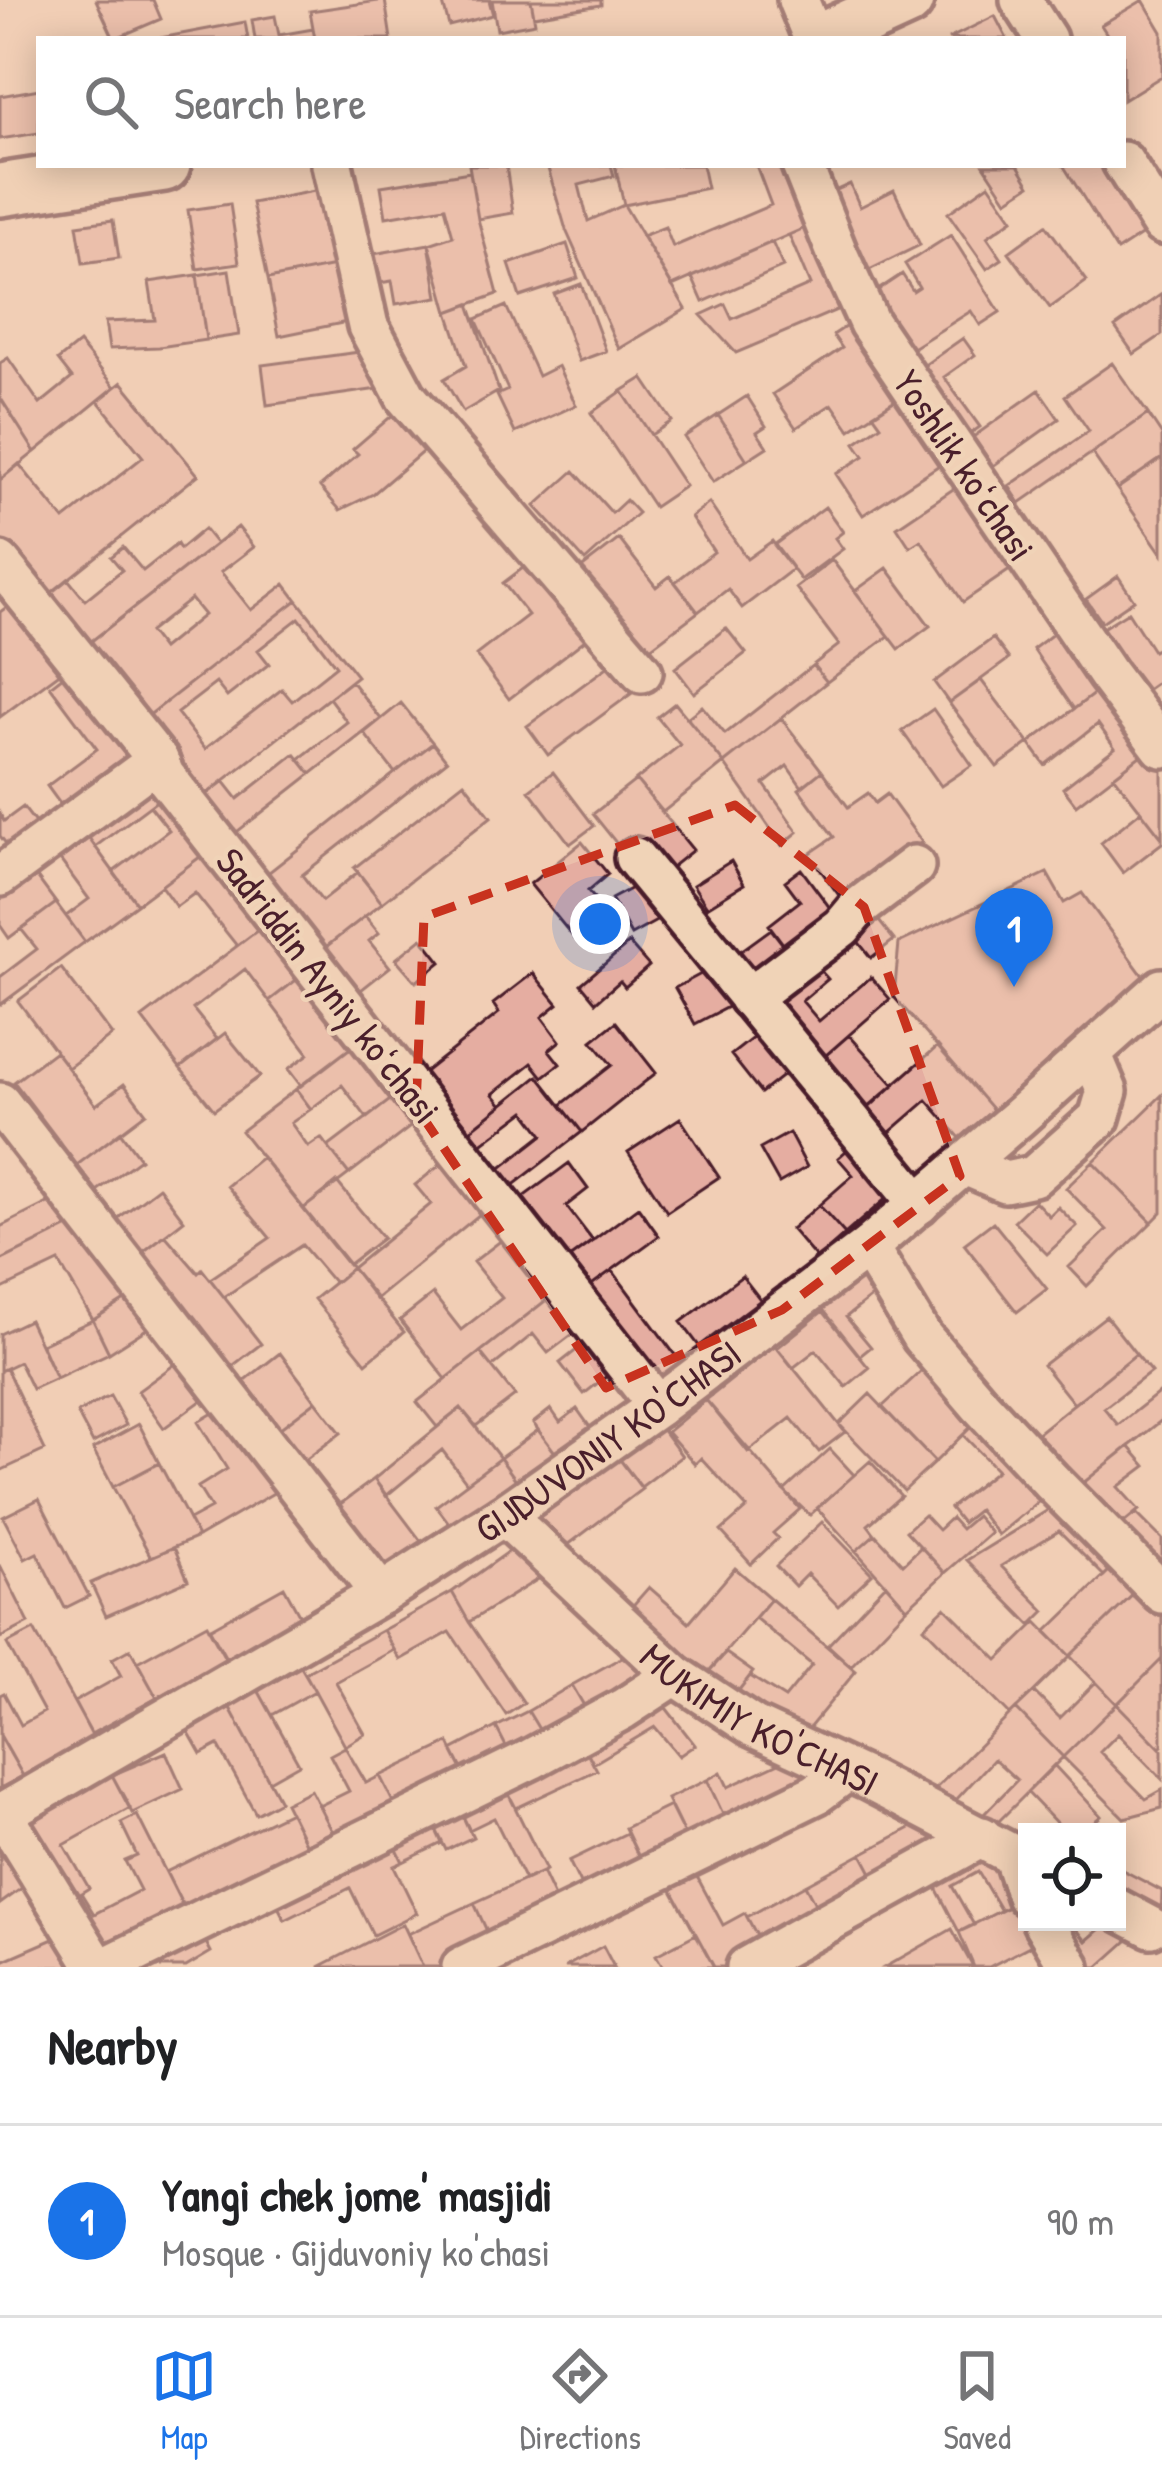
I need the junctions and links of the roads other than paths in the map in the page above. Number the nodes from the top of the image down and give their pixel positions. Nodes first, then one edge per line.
1 (798, 0) edge
2 (907, 0) edge
3 (1021, 0) edge
4 (816, 36) edge
5 (825, 36) edge
6 (1044, 36) edge
7 (1126, 167) edge
8 (144, 168) edge
9 (333, 168) edge
10 (803, 168) edge
11 (0, 190) edge
12 (1161, 221) edge
13 (0, 563) edge
14 (642, 672) dead end
15 (1162, 747) edge
16 (158, 760) junction
17 (635, 858) dead end
18 (914, 866) dead end
19 (0, 876) edge
20 (1162, 989) edge
21 (749, 998) junction
22 (1091, 1053) junction
23 (0, 1103) edge
24 (965, 1165) junction
25 (919, 1204) junction
26 (868, 1247) junction
27 (658, 1406) junction
28 (504, 1515) junction
29 (1162, 1593) edge
30 (381, 1594) junction
31 (675, 1675) junction
32 (848, 1771) junction
33 (1, 1814) edge
34 (1007, 1851) edge
35 (1048, 1931) edge
36 (97, 1967) edge
37 (106, 1967) edge
38 (462, 1967) edge
39 (747, 1967) edge
40 (1070, 1967) edge

1 - 4 street
2 - 5 main road
3 - 6 street
7 - 12 street
8 - 11 main road
9 - 14 street
10 - 15 street, Yoshlik koʻchasi
13 - 16 street, Sadriddin Ayniy koʻchasi
16 - 19 street
16 - 27 street, Sadriddin Ayniy koʻchasi
17 - 21 street
18 - 21 street
20 - 22 street, GIJDUVONIY KO'CHASI
21 - 25 street
22 - 24 street, GIJDUVONIY KO'CHASI
22 - 24 street
23 - 30 street
24 - 25 street, GIJDUVONIY KO'CHASI
25 - 26 street, GIJDUVONIY KO'CHASI
26 - 27 street, GIJDUVONIY KO'CHASI
26 - 29 street
27 - 28 street, GIJDUVONIY KO'CHASI
28 - 30 street, GIJDUVONIY KO'CHASI
28 - 31 street, MUKIMIY KO'CHASI
30 - 33 street, GIJDUVONIY KO'CHASI
31 - 32 street, MUKIMIY KO'CHASI
31 - 37 street
32 - 34 street, MUKIMIY KO'CHASI
32 - 38 street
33 - 36 street
34 - 39 street
35 - 40 street

